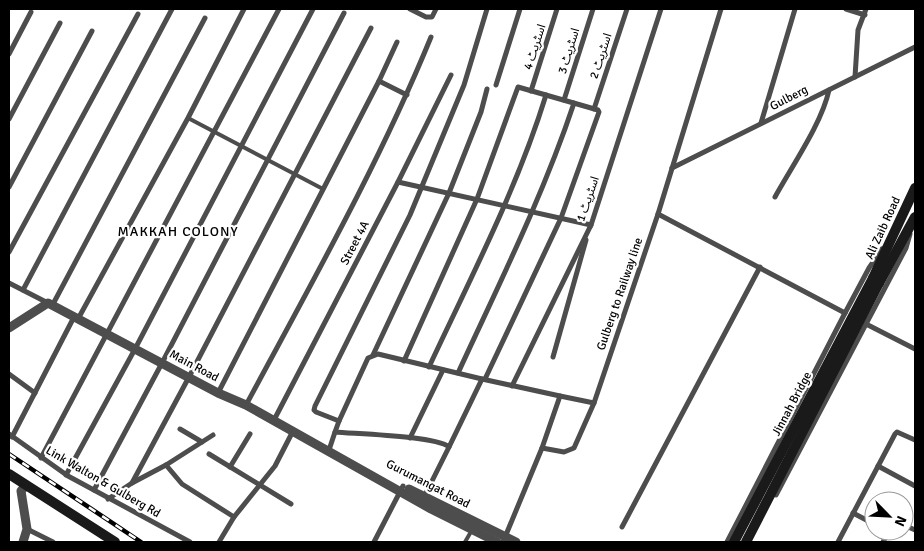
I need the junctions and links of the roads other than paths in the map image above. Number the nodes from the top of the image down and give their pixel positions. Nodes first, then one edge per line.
1 (172, 9) edge
2 (244, 9) edge
3 (279, 9) edge
4 (313, 9) edge
5 (410, 9) edge
6 (436, 9) edge
7 (487, 9) edge
8 (520, 9) edge
9 (557, 9) edge
10 (593, 9) edge
11 (627, 9) edge
12 (661, 9) edge
13 (721, 9) edge
14 (795, 9) edge
15 (846, 9) edge
16 (31, 12) dead end
17 (866, 12) edge
18 (344, 13) dead end
19 (138, 14) dead end
20 (205, 18) dead end
21 (60, 22) dead end
22 (371, 28) dead end
23 (92, 31) dead end
24 (431, 37) dead end
25 (396, 42) dead end
26 (915, 47) edge
27 (9, 54) edge
28 (451, 75) dead end
29 (855, 77) junction
30 (379, 81) junction
31 (496, 84) dead end
32 (487, 89) dead end
33 (828, 90) junction
34 (531, 91) junction
35 (407, 95) junction
36 (546, 95) junction
37 (564, 100) junction
38 (574, 103) junction
39 (594, 109) junction
40 (188, 118) junction
41 (9, 119) edge
42 (761, 124) junction
43 (213, 132) junction
44 (241, 146) junction
45 (267, 160) junction
46 (672, 168) junction
47 (295, 174) junction
48 (398, 182) junction
49 (9, 187) edge
50 (421, 187) junction
51 (915, 188) edge
52 (323, 189) junction
53 (448, 193) junction
54 (775, 197) dead end
55 (477, 200) junction
56 (504, 205) junction
57 (532, 212) junction
58 (658, 214) junction
59 (561, 218) junction
60 (915, 218) edge
61 (590, 225) junction
62 (895, 229) junction
63 (9, 252) edge
64 (760, 267) junction
65 (876, 280) junction
66 (10, 285) edge
67 (23, 290) junction
68 (50, 304) junction
69 (845, 313) junction
70 (76, 318) junction
71 (866, 324) junction
72 (9, 328) edge
73 (107, 334) junction
74 (134, 349) junction
75 (915, 349) edge
76 (373, 355) junction
77 (552, 357) dead end
78 (404, 360) junction
79 (162, 363) junction
80 (430, 366) junction
81 (443, 370) junction
82 (458, 373) junction
83 (9, 374) edge
84 (189, 377) junction
85 (483, 379) junction
86 (512, 386) junction
87 (35, 393) junction
88 (218, 393) junction
89 (560, 396) junction
90 (594, 403) junction
91 (246, 405) junction
92 (274, 420) junction
93 (339, 421) junction
94 (180, 429) dead end
95 (294, 431) junction
96 (335, 432) junction
97 (250, 434) dead end
98 (10, 435) edge
99 (213, 435) dead end
100 (410, 438) junction
101 (915, 440) edge
102 (202, 442) junction
103 (449, 446) junction
104 (542, 448) junction
105 (329, 450) junction
106 (209, 454) dead end
107 (41, 458) junction
108 (166, 465) junction
109 (878, 466) junction
110 (230, 467) junction
111 (9, 474) edge
112 (66, 475) junction
113 (132, 483) junction
114 (26, 485) junction
115 (259, 486) junction
116 (915, 486) edge
117 (401, 488) junction
118 (94, 490) junction
119 (108, 499) junction
120 (423, 499) junction
121 (291, 504) dead end
122 (852, 513) junction
123 (234, 516) junction
124 (864, 519) edge
125 (622, 526) dead end
126 (26, 529) junction
127 (472, 530) junction
128 (505, 540) edge
129 (23, 542) edge
130 (53, 542) edge
131 (115, 542) edge
132 (190, 542) edge
133 (219, 542) edge
134 (374, 542) edge
135 (466, 542) edge
136 (497, 542) edge
137 (516, 542) edge
138 (727, 542) edge
139 (734, 542) edge
140 (746, 542) edge
141 (751, 542) edge
142 (838, 542) edge

1 - 67 street
2 - 40 street
3 - 43 street
4 - 44 street
5 - 6 street
7 - 50 street
8 - 31 street
9 - 34 street, اسٹریٹ 4
10 - 37 street, اسٹریٹ 3
11 - 39 street, اسٹریٹ 2
12 - 61 street, اسٹریٹ 1
13 - 46 street, Gulberg to Railway line
14 - 42 street
15 - 17 street
16 - 27 street
17 - 29 street
18 - 45 street
19 - 63 street
20 - 68 street
21 - 41 street
22 - 47 street
23 - 49 street
24 - 35 street
25 - 30 street
26 - 29 street, Gulberg
28 - 48 street, Street 4A
29 - 33 street, Gulberg
30 - 35 street
30 - 52 street
32 - 53 street
33 - 42 street, Gulberg
33 - 54 street
34 - 36 street
34 - 55 street
35 - 91 street
36 - 37 street
36 - 56 street
37 - 38 street
38 - 39 street
38 - 57 street
39 - 59 street, اسٹریٹ 2
40 - 43 lane
40 - 70 street
42 - 46 street, Gulberg
43 - 44 lane
43 - 73 street
44 - 45 lane
44 - 74 street
45 - 47 lane
45 - 79 street
46 - 58 street, Gulberg to Railway line
47 - 52 lane
47 - 84 street
48 - 50 street
48 - 92 street, Street 4A
50 - 53 street
50 - 93 street
51 - 62 main road, Ali Zaib Road
52 - 88 street
53 - 55 street
53 - 76 street
55 - 56 street
55 - 78 street
56 - 57 street
56 - 80 street
57 - 59 street
57 - 82 street
58 - 64 street
58 - 90 street, Gulberg to Railway line
59 - 61 street
59 - 85 street
60 - 65 main road, Ali Zaib Road
60 - 71 street
61 - 77 street
61 - 86 street, اسٹریٹ 1
62 - 65 main road, Ali Zaib Road
62 - 69 street
64 - 69 street
64 - 125 street
65 - 139 main road, Jinnah Bridge, bridge
65 - 140 main road, Jinnah Bridge, bridge
66 - 67 street
67 - 68 street
68 - 70 street, Main Road
68 - 72 street
69 - 138 street
70 - 73 street, Main Road
70 - 87 street
71 - 75 street
71 - 141 street
73 - 74 street, Main Road
73 - 107 street
74 - 79 street, Main Road
74 - 112 street
76 - 78 street
76 - 93 street
78 - 80 street
79 - 84 street, Main Road
79 - 118 street
80 - 81 street
81 - 82 street
81 - 100 street
82 - 85 street
83 - 87 street
84 - 88 street, Main Road
84 - 113 street
85 - 86 street
85 - 103 street
86 - 89 street
87 - 98 street
88 - 91 street, Main Road
89 - 90 street
89 - 104 street
90 - 104 street, Gulberg to Railway line
91 - 92 street, Main Road
92 - 95 street, Main Road
93 - 96 street
94 - 102 street
95 - 105 street, Main Road
95 - 115 street
96 - 100 street
96 - 105 street
97 - 110 street
98 - 107 street, Link Walton & Gulberg Rd
99 - 102 street
100 - 103 street
101 - 109 street
102 - 108 street
103 - 120 street
104 - 128 street
105 - 117 street, Main Road
106 - 110 street
107 - 112 street, Link Walton & Gulberg Rd
108 - 113 street
108 - 123 street
109 - 116 street
109 - 122 street
110 - 115 street
111 - 114 main road
112 - 118 street, Link Walton & Gulberg Rd
113 - 119 street
114 - 126 street
114 - 131 main road
115 - 121 street
115 - 123 street
117 - 120 street, Main Road
117 - 134 street
118 - 119 street, Link Walton & Gulberg Rd
119 - 132 street, Link Walton & Gulberg Rd
120 - 127 street
120 - 128 street, Gurumangat Road
122 - 124 street
122 - 142 street
123 - 133 street
126 - 129 street
126 - 130 street
127 - 135 lane
127 - 136 street
128 - 137 street, Gurumangat Road

